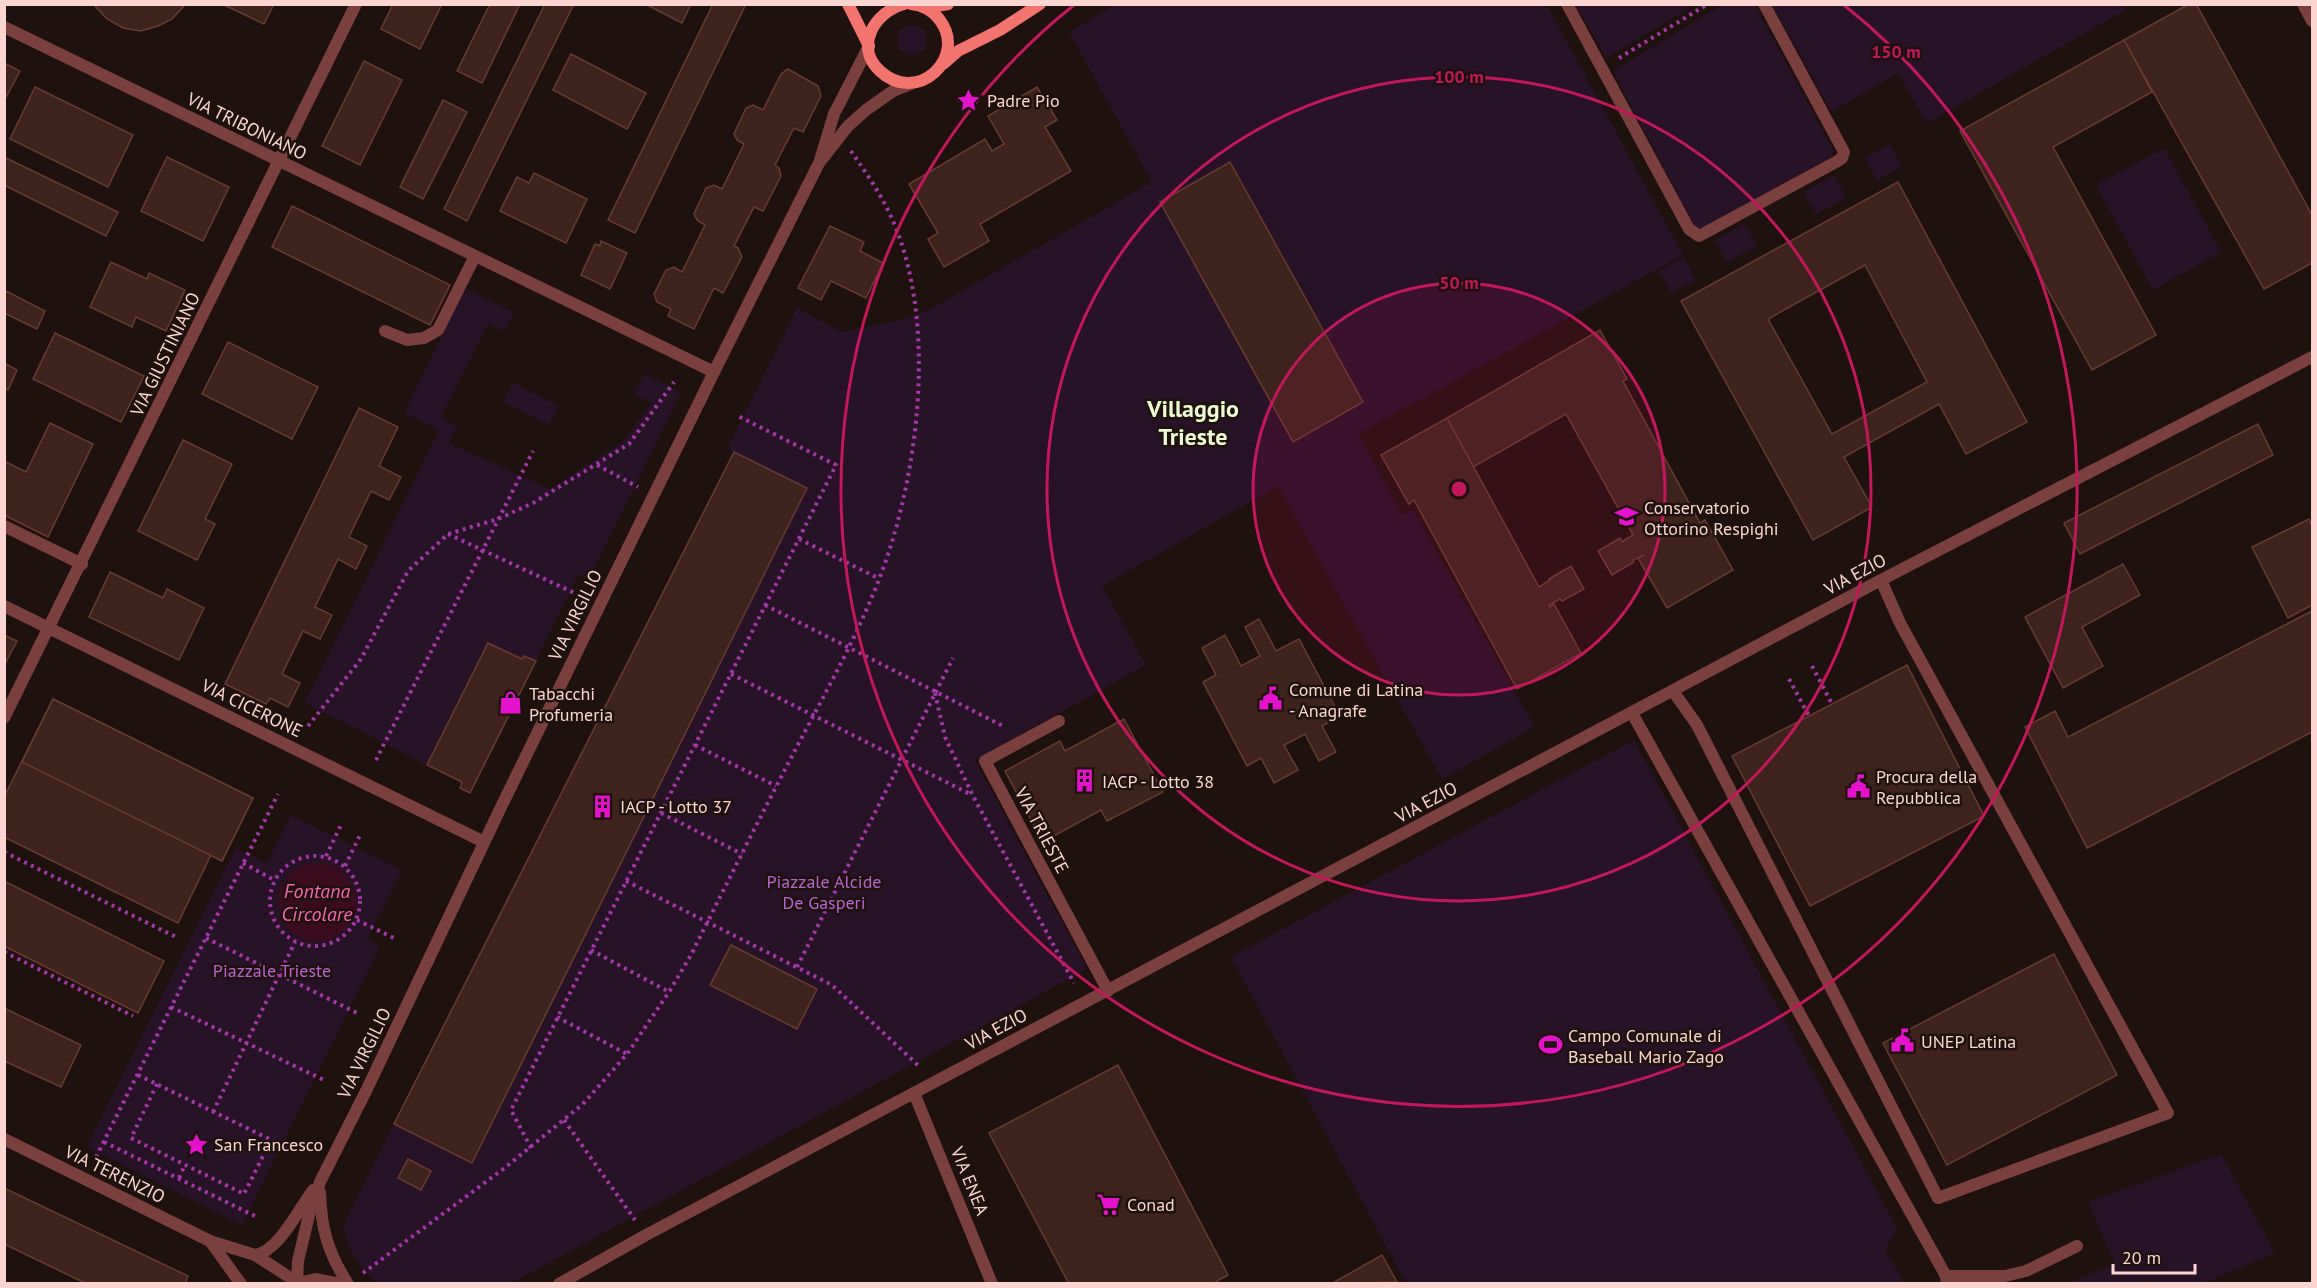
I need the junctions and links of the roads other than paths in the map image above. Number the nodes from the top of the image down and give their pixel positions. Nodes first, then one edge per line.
1 (356, 4) edge
2 (848, 4) edge
3 (904, 4) edge
4 (911, 4) edge
5 (948, 4) edge
6 (1040, 4) edge
7 (1567, 4) edge
8 (1764, 4) edge
9 (2303, 4) edge
10 (926, 8) junction
11 (2313, 21) edge
12 (4, 27) edge
13 (869, 45) junction
14 (942, 64) junction
15 (911, 84) junction
16 (279, 162) junction
17 (819, 163) junction
18 (475, 256) junction
19 (385, 331) dead end
20 (2313, 357) edge
21 (714, 372) junction
22 (4, 526) edge
23 (82, 564) junction
24 (1881, 580) junction
25 (4, 606) edge
26 (50, 628) junction
27 (1673, 691) junction
28 (1632, 712) junction
29 (4, 718) edge
30 (1059, 721) dead end
31 (484, 842) junction
32 (1108, 991) junction
33 (914, 1093) junction
34 (4, 1139) edge
35 (320, 1182) junction
36 (210, 1241) junction
37 (2077, 1246) dead end
38 (255, 1255) junction
39 (1946, 1280) edge
40 (296, 1283) edge
41 (242, 1284) edge
42 (340, 1284) edge
43 (348, 1284) edge
44 (559, 1284) edge
45 (992, 1284) edge

1 - 16 street, VIA GIUSTINIANO
2 - 13 main road
3 - 13 main road
4 - 10 main road
5 - 10 main road
6 - 14 main road
7 - 8 street
9 - 11 street
10 - 14 main road
12 - 16 street, VIA TRIBONIANO
13 - 15 main road
13 - 17 street
14 - 15 main road
15 - 17 street
16 - 18 street, VIA TRIBONIANO
16 - 23 street, VIA GIUSTINIANO
17 - 21 street, VIA VIRGILIO
18 - 19 street
18 - 21 street, VIA TRIBONIANO
20 - 24 street, VIA EZIO
21 - 31 street, VIA VIRGILIO
22 - 23 street
23 - 26 street, VIA GIUSTINIANO
24 - 27 street, VIA EZIO
24 - 27 street
25 - 26 street, VIA CICERONE
26 - 29 street, VIA GIUSTINIANO
26 - 31 street, VIA CICERONE
27 - 28 street, VIA EZIO
28 - 32 street, VIA EZIO
28 - 39 street
30 - 32 street, VIA TRIESTE
31 - 35 street, VIA VIRGILIO
32 - 33 street, VIA EZIO
33 - 44 street, VIA EZIO
33 - 45 street, VIA ENEA
34 - 36 street, VIA TERENZIO
35 - 38 street, VIA VIRGILIO
35 - 40 street, VIA VIRGILIO
35 - 43 street
36 - 38 street, VIA TERENZIO
36 - 41 street, VIA TERENZIO
37 - 39 street
38 - 40 street, VIA TERENZIO
40 - 42 street

